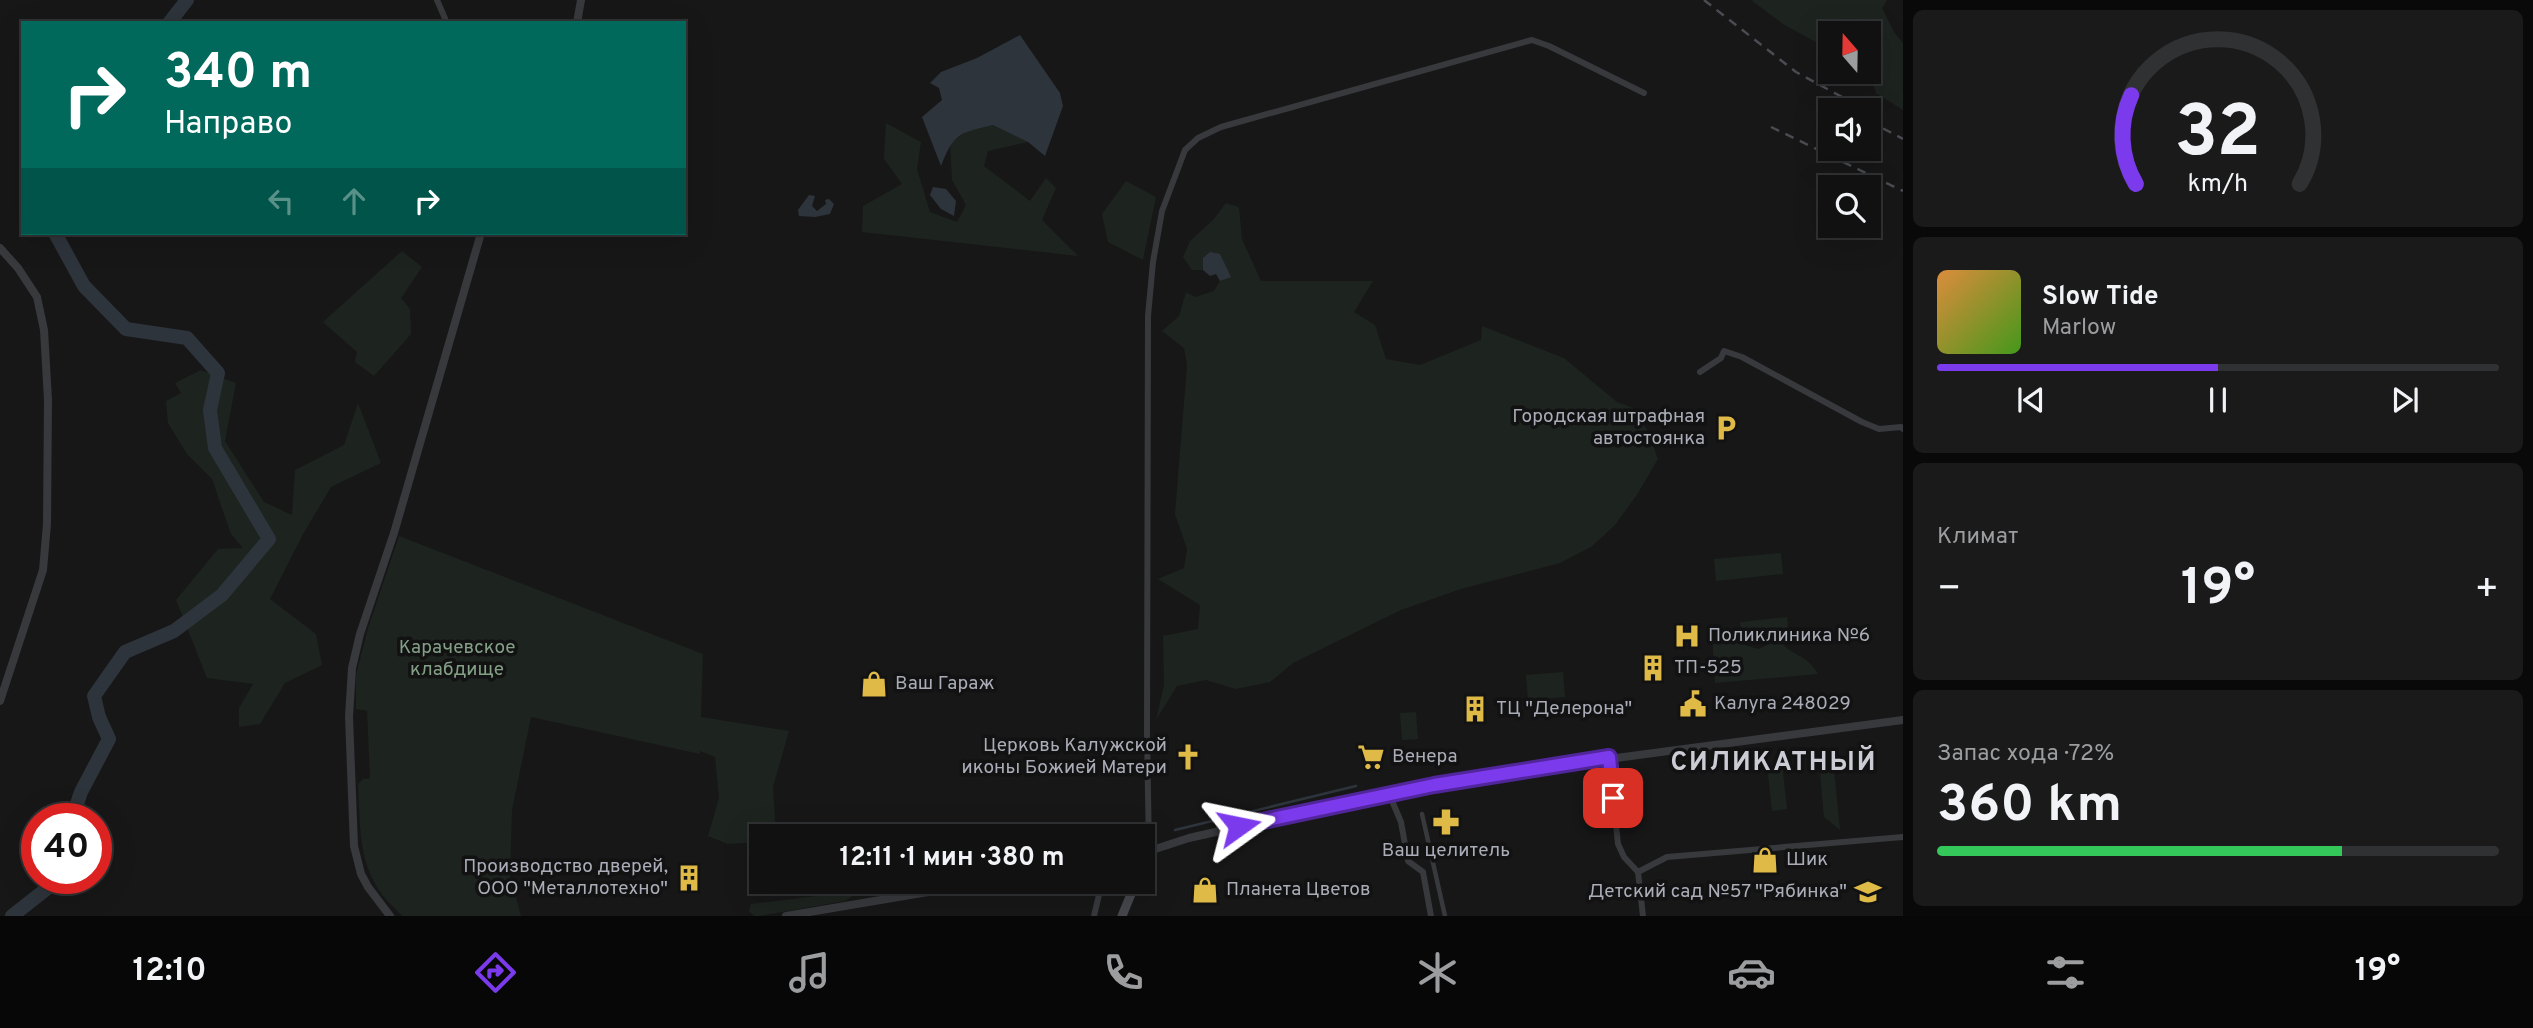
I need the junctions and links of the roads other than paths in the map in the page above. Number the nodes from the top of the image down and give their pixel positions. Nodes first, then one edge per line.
1 (437, 0) edge
2 (581, 0) edge
3 (446, 21) edge
4 (577, 21) edge
5 (1644, 93) dead end
6 (480, 235) edge
7 (0, 248) edge
8 (1700, 372) dead end
9 (1903, 429) edge
10 (0, 701) edge
11 (1903, 720) edge
12 (1609, 757) junction
13 (1390, 796) junction
14 (1422, 814) dead end
15 (1146, 824) edge
16 (1903, 837) edge
17 (1155, 849) edge
18 (1638, 872) junction
19 (916, 894) edge
20 (1099, 894) edge
21 (1131, 894) edge
22 (390, 916) edge
23 (786, 916) edge
24 (1094, 916) edge
25 (1122, 916) edge
26 (1431, 916) edge
27 (1445, 916) edge
28 (1643, 916) edge

1 - 3 street
2 - 4 street
5 - 15 street
6 - 22 street
7 - 10 street
8 - 9 street
11 - 12 street
12 - 13 street
12 - 18 street
13 - 17 street
13 - 26 street
14 - 27 street
16 - 18 street
18 - 28 street
19 - 23 street
20 - 24 street
21 - 25 main road

